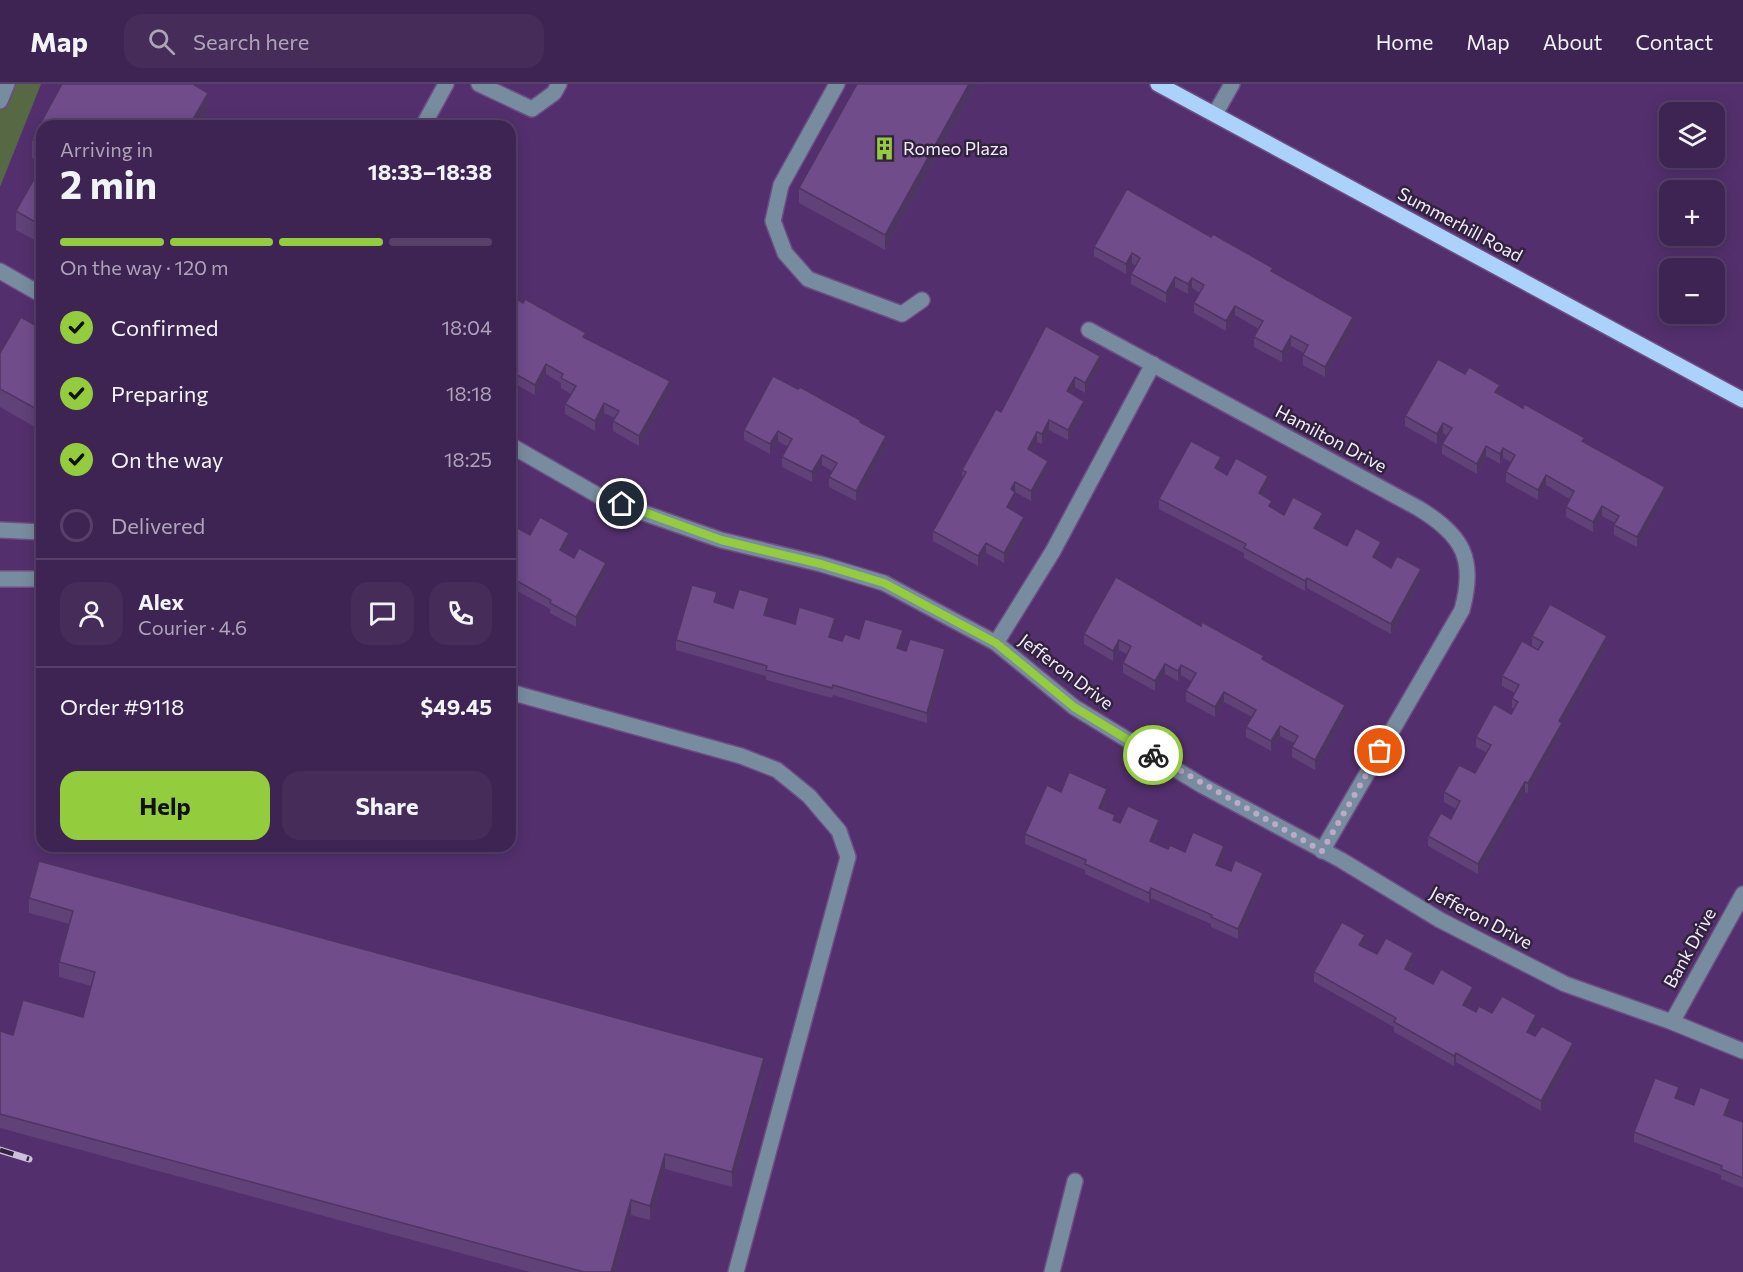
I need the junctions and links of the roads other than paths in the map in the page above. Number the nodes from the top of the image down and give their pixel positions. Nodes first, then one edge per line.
1 (7, 84) edge
2 (446, 84) edge
3 (479, 84) edge
4 (559, 84) edge
5 (837, 84) edge
6 (1158, 84) edge
7 (1232, 84) edge
8 (0, 101) edge
9 (1215, 114) junction
10 (426, 120) edge
11 (0, 272) edge
12 (36, 292) edge
13 (922, 300) dead end
14 (1089, 330) dead end
15 (1153, 364) junction
16 (1743, 400) edge
17 (516, 448) edge
18 (0, 530) edge
19 (36, 532) edge
20 (0, 579) edge
21 (36, 579) edge
22 (996, 643) junction
23 (516, 694) edge
24 (1322, 851) junction
25 (1743, 894) edge
26 (1672, 1022) junction
27 (1743, 1051) edge
28 (1075, 1181) dead end
29 (736, 1272) edge
30 (1052, 1272) edge

1 - 8 street
2 - 10 street
3 - 4 street
5 - 13 street
6 - 9 main road, Summerhill Road
7 - 9 street
9 - 16 main road, Summerhill Road
11 - 12 street
14 - 15 street, Hamilton Drive
15 - 22 street
15 - 24 street, Hamilton Drive
17 - 22 street, Jefferon Drive
18 - 19 street
20 - 21 street
22 - 24 street, Jefferon Drive
23 - 29 street
24 - 26 street, Jefferon Drive
25 - 26 street, Bank Drive
26 - 27 street, Jefferon Drive
28 - 30 street

